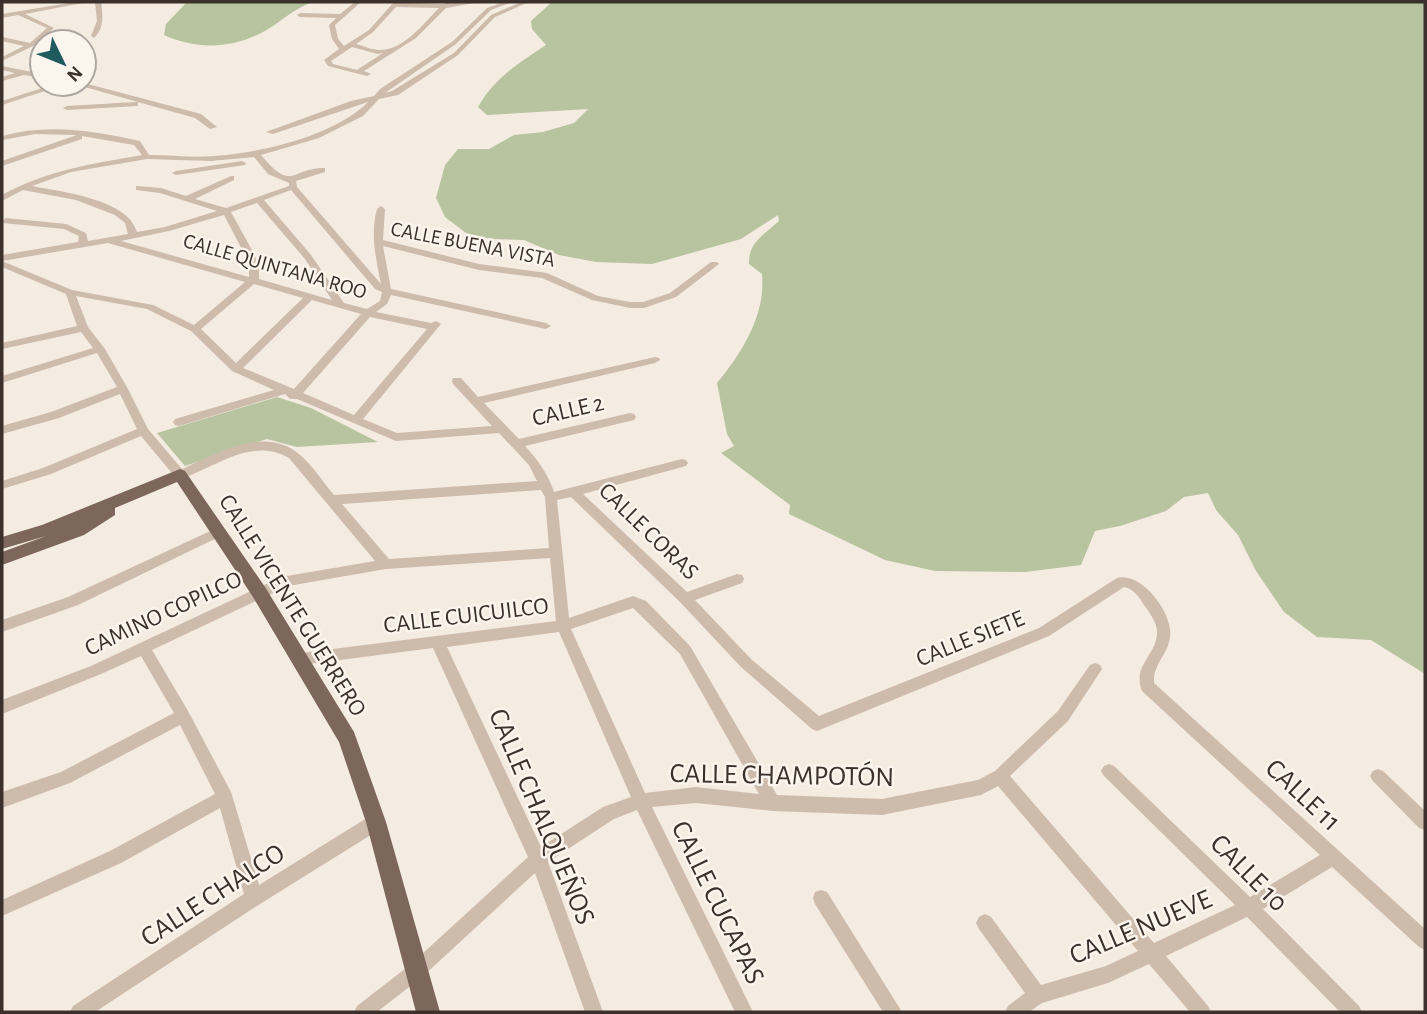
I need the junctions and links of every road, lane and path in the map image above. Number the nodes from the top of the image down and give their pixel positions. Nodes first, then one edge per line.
1 (85, 2) edge
2 (98, 2) edge
3 (358, 2) edge
4 (454, 2) edge
5 (477, 2) edge
6 (509, 2) edge
7 (526, 2) edge
8 (395, 3) edge
9 (444, 6) junction
10 (20, 14) junction
11 (299, 15) dead end
12 (2, 16) edge
13 (340, 16) junction
14 (51, 28) edge
15 (97, 28) edge
16 (2, 39) edge
17 (28, 44) edge
18 (346, 46) junction
19 (28, 47) edge
20 (395, 49) junction
21 (2, 58) edge
22 (426, 63) junction
23 (438, 65) junction
24 (2, 68) edge
25 (26, 72) joint
26 (358, 72) junction
27 (368, 74) dead end
28 (2, 79) edge
29 (98, 90) edge
30 (28, 95) edge
31 (374, 101) junction
32 (2, 103) edge
33 (146, 103) junction
34 (67, 108) dead end
35 (214, 127) dead end
36 (270, 132) dead end
37 (83, 135) junction
38 (2, 138) edge
39 (148, 157) junction
40 (258, 157) junction
41 (2, 164) edge
42 (322, 170) dead end
43 (176, 173) dead end
44 (232, 178) dead end
45 (292, 183) junction
46 (22, 187) junction
47 (139, 188) dead end
48 (2, 189) edge
49 (2, 198) edge
50 (187, 199) junction
51 (258, 199) junction
52 (381, 209) dead end
53 (226, 211) junction
54 (6, 221) dead end
55 (133, 235) junction
56 (108, 240) junction
57 (379, 242) junction
58 (83, 244) junction
59 (2, 258) edge
60 (2, 264) edge
61 (714, 264) dead end
62 (254, 279) junction
63 (387, 291) junction
64 (70, 292) junction
65 (310, 297) junction
66 (340, 304) junction
67 (368, 313) junction
68 (547, 326) dead end
69 (83, 328) junction
70 (195, 329) junction
71 (2, 346) edge
72 (100, 349) junction
73 (655, 360) dead end
74 (236, 369) junction
75 (2, 380) edge
76 (457, 381) dead end
77 (123, 389) junction
78 (282, 391) junction
79 (294, 396) junction
80 (475, 401) junction
81 (630, 417) dead end
82 (356, 420) junction
83 (178, 422) dead end
84 (500, 429) junction
85 (2, 430) edge
86 (143, 431) junction
87 (516, 444) junction
88 (272, 445) joint
89 (682, 463) dead end
90 (180, 475) junction
91 (2, 485) edge
92 (549, 491) junction
93 (573, 492) junction
94 (125, 499) junction
95 (332, 500) junction
96 (219, 532) junction
97 (2, 543) edge
98 (556, 553) junction
99 (2, 559) edge
100 (386, 564) junction
101 (737, 579) dead end
102 (260, 592) junction
103 (685, 598) junction
104 (2, 626) edge
105 (563, 626) junction
106 (438, 643) junction
107 (143, 647) junction
108 (301, 659) junction
109 (1094, 669) dead end
110 (1147, 686) joint
111 (2, 707) edge
112 (183, 716) junction
113 (817, 724) joint
114 (1109, 771) dead end
115 (1000, 776) junction
116 (1378, 776) dead end
117 (225, 797) junction
118 (2, 800) edge
119 (641, 801) junction
120 (773, 803) junction
121 (376, 822) junction
122 (1425, 822) edge
123 (1334, 857) junction
124 (538, 859) junction
125 (254, 898) junction
126 (821, 898) dead end
127 (1249, 907) junction
128 (2, 908) edge
129 (985, 923) dead end
130 (1425, 941) edge
131 (1152, 953) junction
132 (416, 971) junction
133 (1037, 995) junction
134 (79, 1012) edge
135 (363, 1012) edge
136 (428, 1012) edge
137 (594, 1012) edge
138 (744, 1012) edge
139 (893, 1012) edge
140 (1014, 1012) edge
141 (1202, 1012) edge
142 (1353, 1012) edge

1 - 10 street
2 - 15 street
3 - 13 street
4 - 9 street
5 - 9 street
6 - 22 street
7 - 23 street
8 - 9 street
8 - 18 street
9 - 20 street
10 - 12 street
10 - 14 street
11 - 13 street
13 - 18 street
16 - 17 street
18 - 20 street
18 - 26 street
19 - 21 street
20 - 26 street
22 - 23 street
22 - 31 street
23 - 31 street
24 - 25 street
25 - 28 street
26 - 27 street
29 - 33 street
30 - 32 street
31 - 36 street
31 - 40 street
33 - 34 street
33 - 35 street
37 - 38 street
37 - 39 street
37 - 41 street
39 - 40 street
39 - 46 street
40 - 43 street
40 - 45 street
42 - 45 street
44 - 50 street
45 - 51 street
45 - 63 street
46 - 48 street
46 - 49 street
46 - 55 street
47 - 50 street
50 - 53 street
51 - 53 street
51 - 66 street
52 - 57 street
53 - 55 street
53 - 62 street
54 - 58 street
55 - 56 street
56 - 58 street
56 - 62 street, CALLE QUINTANA ROO
57 - 61 street, CALLE BUENA VISTA
57 - 63 street, CALLE BUENA VISTA
58 - 59 street
60 - 64 street
62 - 65 street, CALLE QUINTANA ROO
62 - 70 street
63 - 67 street
63 - 68 street
64 - 69 street, CALLE VICENTE GUERRERO
64 - 70 street
65 - 66 street, CALLE QUINTANA ROO
65 - 74 street
66 - 67 street, CALLE QUINTANA ROO
67 - 79 street
67 - 82 street, CALLE QUINTANA ROO
69 - 71 street
69 - 72 street, CALLE VICENTE GUERRERO
70 - 74 street
72 - 75 street
72 - 77 street, CALLE VICENTE GUERRERO
73 - 80 street
74 - 78 street
76 - 80 street
77 - 85 street
77 - 86 street, CALLE VICENTE GUERRERO
78 - 79 street
78 - 83 street
79 - 82 street
80 - 84 street
81 - 87 street, CALLE 2
82 - 84 street
84 - 87 street
86 - 90 street, CALLE VICENTE GUERRERO
86 - 91 street
87 - 92 street
88 - 90 street
88 - 95 street
89 - 93 street
90 - 94 main road
90 - 96 main road, CALLE VICENTE GUERRERO
92 - 93 street, CALLE CORAS
92 - 95 street, CALLE CORAS
92 - 98 street, CALLE CUCAPAS
93 - 103 street, CALLE CORAS
94 - 97 main road
94 - 99 main road
95 - 100 street
96 - 102 main road, CALLE VICENTE GUERRERO
96 - 104 street
98 - 100 street, CAMINO COPILCO
98 - 105 street, CALLE CUCAPAS
100 - 102 street, CAMINO COPILCO
101 - 103 street
102 - 107 street, CAMINO COPILCO
102 - 108 main road, CALLE VICENTE GUERRERO
103 - 113 street, CALLE CORAS
105 - 106 street, CALLE CUICUILCO
105 - 119 street, CALLE CUCAPAS
105 - 120 street, CALLE CUICUILCO
106 - 108 street, CALLE CUICUILCO
106 - 124 street, CALLE CHALQUEÑOS
107 - 111 street, CAMINO COPILCO
107 - 112 street
108 - 121 main road, CALLE VICENTE GUERRERO
109 - 115 street, CALLE CHAMPOTÓN
110 - 113 street, CALLE SIETE
110 - 123 street, CALLE 11
112 - 117 street
112 - 118 street
114 - 127 street, CALLE 10
115 - 120 street, CALLE CHAMPOTÓN
115 - 131 street
116 - 122 street
117 - 125 street
117 - 128 street
119 - 120 street, CALLE CHAMPOTÓN
119 - 124 street, CALLE CHAMPOTÓN
119 - 138 street, CALLE CUCAPAS
121 - 125 street, CALLE CHALCO
121 - 132 main road, CALLE VICENTE GUERRERO
123 - 127 street, CALLE NUEVE
123 - 130 street, CALLE 11
124 - 132 street, CALLE CHAMPOTÓN
124 - 137 street, CALLE CHALQUEÑOS
125 - 134 street, CALLE CHALCO
126 - 139 street
127 - 131 street, CALLE NUEVE
127 - 142 street, CALLE 10
129 - 133 street
131 - 133 street, CALLE NUEVE
131 - 141 street
132 - 135 street, CALLE CHAMPOTÓN
132 - 136 main road, CALLE VICENTE GUERRERO
133 - 140 street, CALLE NUEVE

